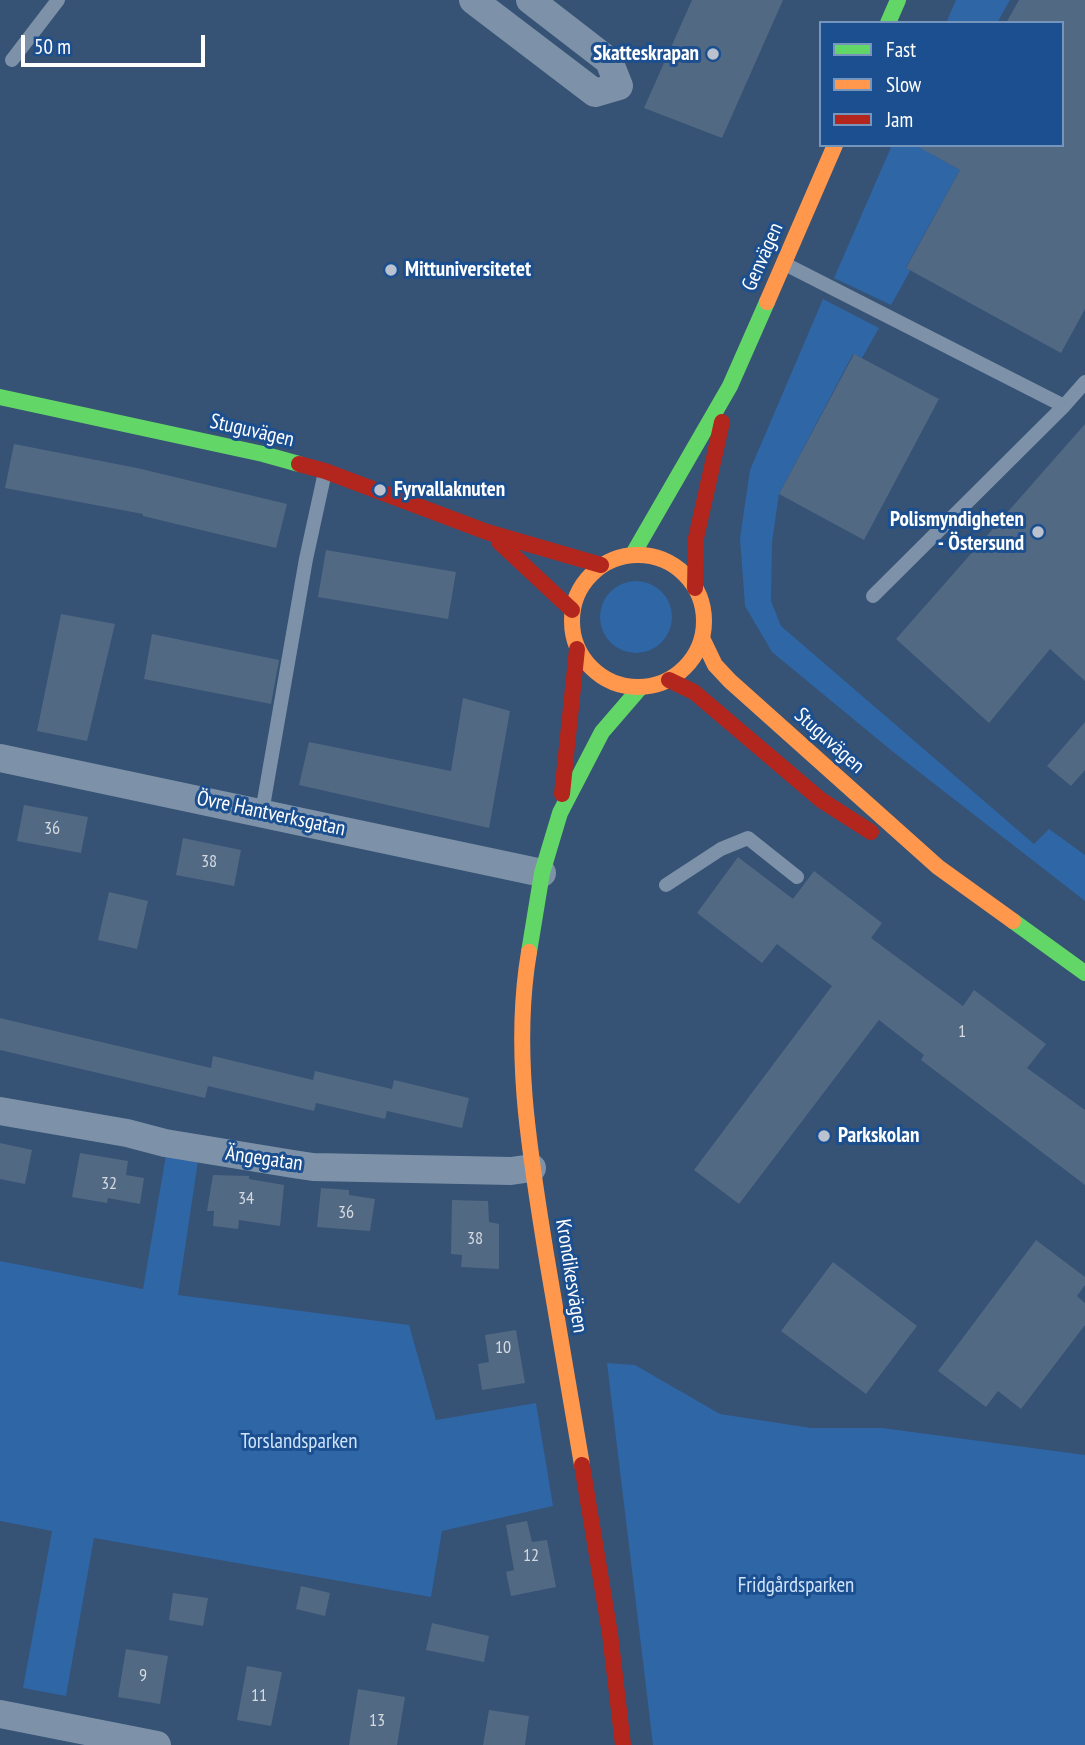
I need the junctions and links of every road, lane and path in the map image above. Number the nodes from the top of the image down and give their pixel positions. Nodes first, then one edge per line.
1 (58, 0) edge
2 (530, 0) edge
3 (898, 0) edge
4 (479, 2) edge
5 (889, 21) edge
6 (12, 60) dead end
7 (834, 147) edge
8 (783, 263) junction
9 (1085, 383) edge
10 (730, 386) junction
11 (0, 397) edge
12 (1065, 406) junction
13 (325, 471) junction
14 (487, 532) junction
15 (634, 554) junction
16 (601, 565) junction
17 (695, 588) junction
18 (873, 596) dead end
19 (572, 610) junction
20 (702, 638) junction
21 (577, 649) junction
22 (669, 680) junction
23 (640, 688) junction
24 (0, 758) edge
25 (262, 812) junction
26 (560, 813) junction
27 (938, 867) junction
28 (542, 873) junction
29 (797, 877) dead end
30 (666, 885) dead end
31 (1079, 964) edge
32 (0, 1111) edge
33 (533, 1168) junction
34 (0, 1714) edge
35 (38, 1733) edge
36 (157, 1745) edge
37 (623, 1745) edge

1 - 6 lane
2 - 4 street
3 - 5 main road
7 - 8 main road, Genvägen
8 - 10 main road, Genvägen
8 - 12 lane
9 - 12 lane
10 - 15 main road, Genvägen
10 - 17 main road, Genvägen
11 - 13 main road, Stuguvägen
12 - 18 lane
13 - 14 main road, Stuguvägen
13 - 25 lane
14 - 16 main road, Stuguvägen
14 - 19 main road, Stuguvägen
15 - 16 main road
15 - 17 main road
16 - 19 main road
17 - 20 main road
19 - 21 main road
20 - 22 main road
20 - 27 main road, Stuguvägen
21 - 23 main road
21 - 26 main road, Krondikesvägen
22 - 23 main road
22 - 27 main road, Stuguvägen
23 - 26 main road, Krondikesvägen
24 - 25 street, Övre Hantverksgatan
25 - 28 street, Övre Hantverksgatan
26 - 28 main road, Krondikesvägen
27 - 31 main road, Stuguvägen
28 - 33 main road, Krondikesvägen
29 - 30 lane
32 - 33 street, Ängegatan
33 - 37 main road, Krondikesvägen
34 - 35 street
35 - 36 street

